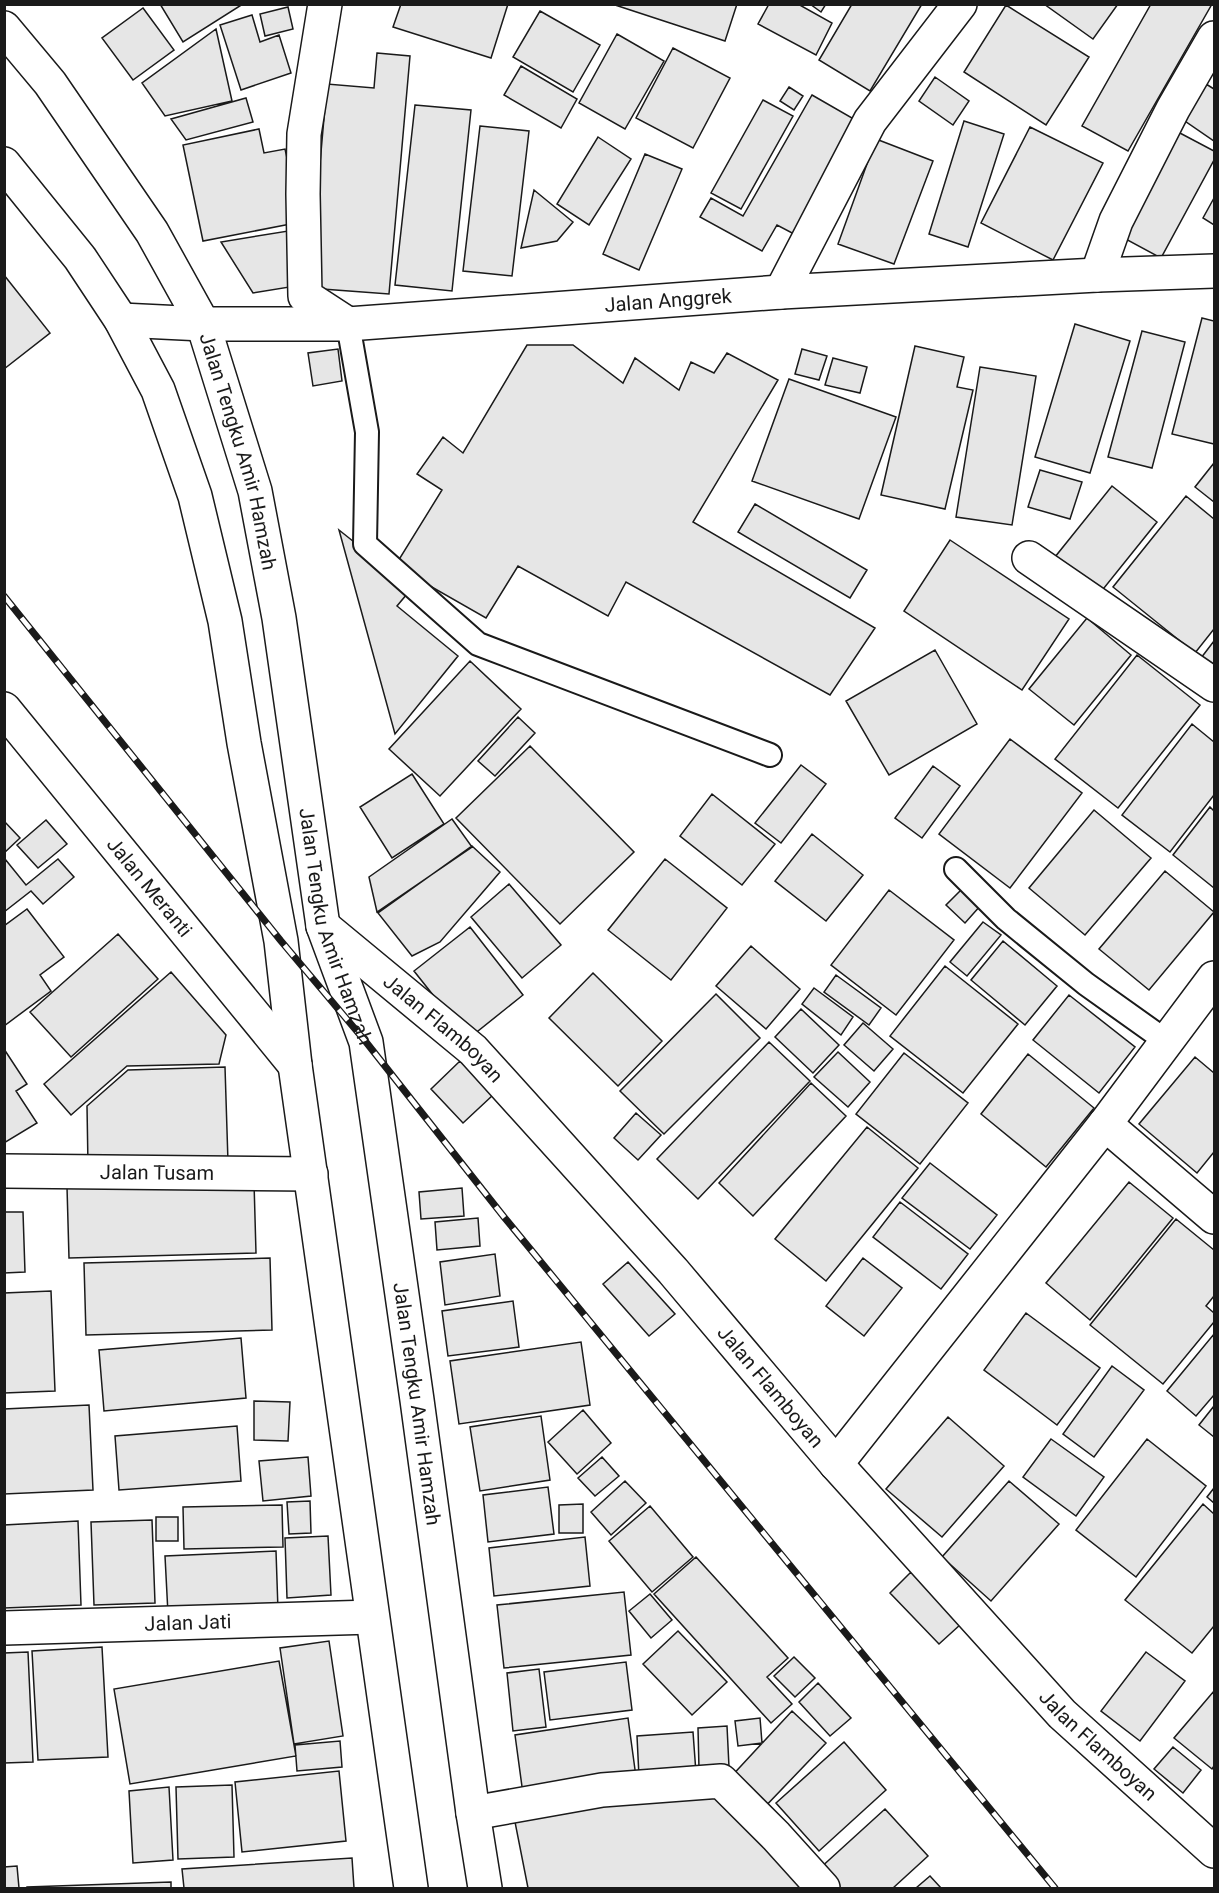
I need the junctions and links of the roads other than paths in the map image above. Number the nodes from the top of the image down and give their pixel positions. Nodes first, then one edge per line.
1 (325, 4) edge
2 (960, 4) edge
3 (4, 28) edge
4 (1215, 38) edge
5 (4, 164) edge
6 (1215, 271) edge
7 (1097, 275) junction
8 (781, 292) junction
9 (121, 320) junction
10 (202, 324) junction
11 (348, 324) junction
12 (1029, 558) dead end
13 (1215, 686) edge
14 (4, 709) edge
15 (770, 755) dead end
16 (956, 869) dead end
17 (322, 926) junction
18 (1215, 978) edge
19 (1166, 1041) junction
20 (295, 1065) junction
21 (1105, 1125) junction
22 (4, 1171) edge
23 (311, 1174) junction
24 (1215, 1217) edge
25 (836, 1464) junction
26 (372, 1617) junction
27 (4, 1628) edge
28 (473, 1813) junction
29 (1215, 1851) edge
30 (411, 1888) edge
31 (485, 1888) edge
32 (823, 1888) edge

1 - 11 street
2 - 8 street
3 - 10 street, Jalan Tengku Amir Hamzah
4 - 7 street
5 - 9 street
6 - 7 street, Jalan Anggrek
7 - 8 street, Jalan Anggrek
8 - 11 street, Jalan Anggrek
9 - 10 street, Jalan Anggrek
9 - 20 street
10 - 11 street, Jalan Anggrek
10 - 17 street, Jalan Tengku Amir Hamzah
11 - 15 lane
12 - 13 street
14 - 20 street, Jalan Meranti
16 - 19 lane
17 - 25 street, Jalan Flamboyan
17 - 28 street, Jalan Tengku Amir Hamzah
18 - 19 street
19 - 21 street
20 - 23 street
21 - 24 street
21 - 25 street
22 - 23 street, Jalan Tusam
23 - 26 street
25 - 29 street, Jalan Flamboyan
26 - 27 street, Jalan Jati
26 - 30 street
28 - 31 street, Jalan Tengku Amir Hamzah
28 - 32 street

